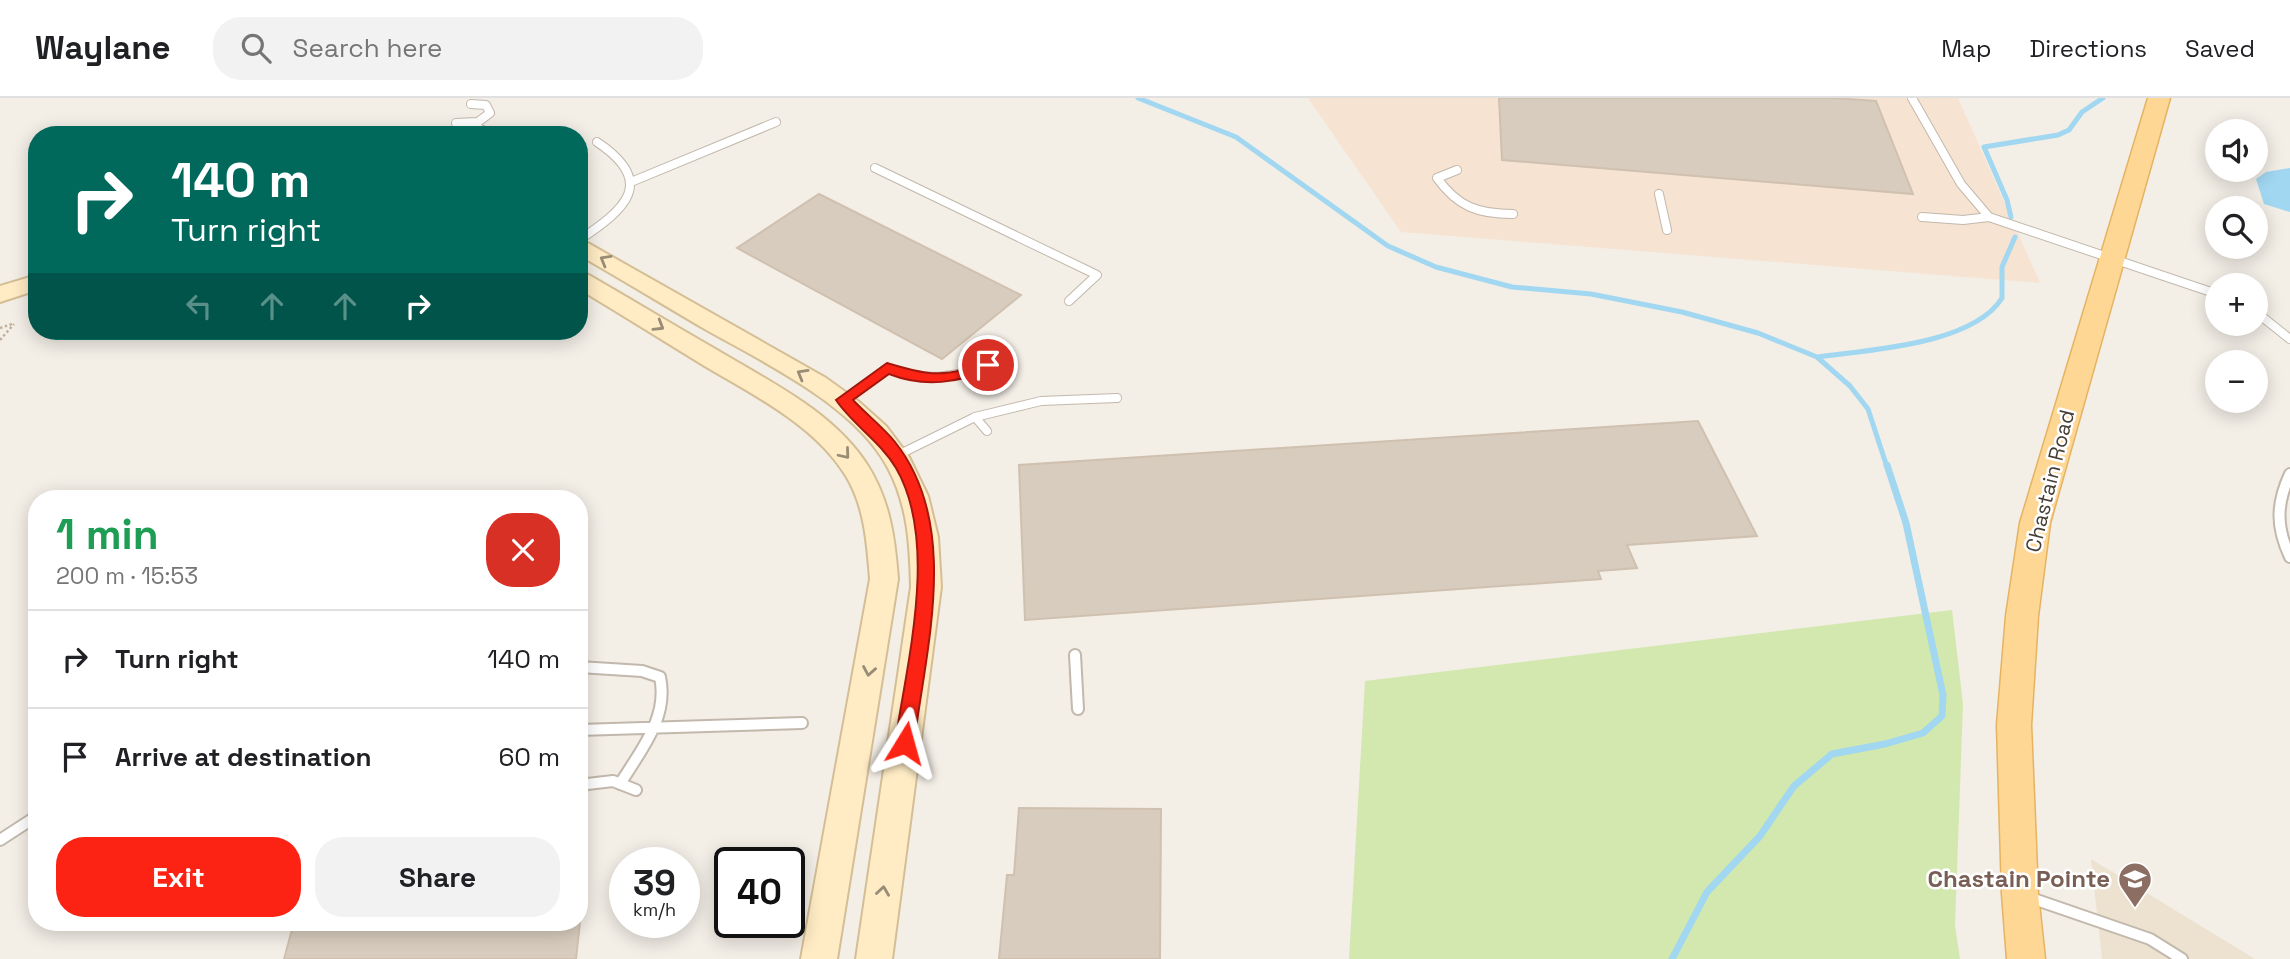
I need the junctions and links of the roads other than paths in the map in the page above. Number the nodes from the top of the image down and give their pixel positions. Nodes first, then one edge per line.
1 (1912, 98) edge
2 (2159, 98) edge
3 (471, 104) dead end
4 (776, 122) dead end
5 (456, 123) dead end
6 (470, 124) junction
7 (473, 126) edge
8 (597, 142) dead end
9 (875, 168) dead end
10 (1457, 170) dead end
11 (631, 181) junction
12 (1660, 194) dead end
13 (1513, 214) dead end
14 (1989, 216) junction
15 (1922, 217) dead end
16 (1667, 230) dead end
17 (588, 236) edge
18 (588, 248) edge
19 (2111, 259) junction
20 (588, 284) edge
21 (28, 285) edge
22 (2205, 290) edge
23 (0, 293) edge
24 (1069, 301) dead end
25 (28, 305) edge
26 (0, 314) edge
27 (2268, 322) edge
28 (2290, 339) edge
29 (988, 365) dead end
30 (1117, 398) dead end
31 (843, 400) junction
32 (975, 417) junction
33 (987, 431) dead end
34 (896, 456) junction
35 (2290, 474) edge
36 (2290, 557) edge
37 (1075, 655) dead end
38 (588, 668) edge
39 (1078, 709) dead end
40 (802, 723) dead end
41 (651, 729) junction
42 (588, 730) edge
43 (588, 784) edge
44 (620, 784) junction
45 (636, 790) dead end
46 (28, 822) edge
47 (0, 840) edge
48 (2020, 894) junction
49 (819, 959) edge
50 (874, 959) edge
51 (2026, 959) edge
52 (2182, 959) edge

1 - 14 lane
2 - 19 main road, Chastain Road
3 - 6 lane
4 - 11 lane
5 - 6 lane
6 - 7 lane
8 - 11 lane
9 - 24 lane
10 - 13 lane
11 - 17 lane
12 - 16 lane
14 - 15 lane
14 - 19 lane
31 -> 18 street
19 - 22 lane
19 - 48 main road, Chastain Road
20 -> 49 street
21 - 23 street
25 - 26 street
27 - 28 lane
29 - 31 lane
30 - 32 lane
31 - 34 street
32 - 33 lane
32 - 34 lane
50 -> 34 street
35 - 36 lane
37 - 39 lane
38 - 41 lane
40 - 41 lane
41 - 42 lane
41 - 44 lane
43 - 44 lane
44 - 45 lane
46 - 47 lane
48 - 51 main road, Chastain Road
48 - 52 lane

